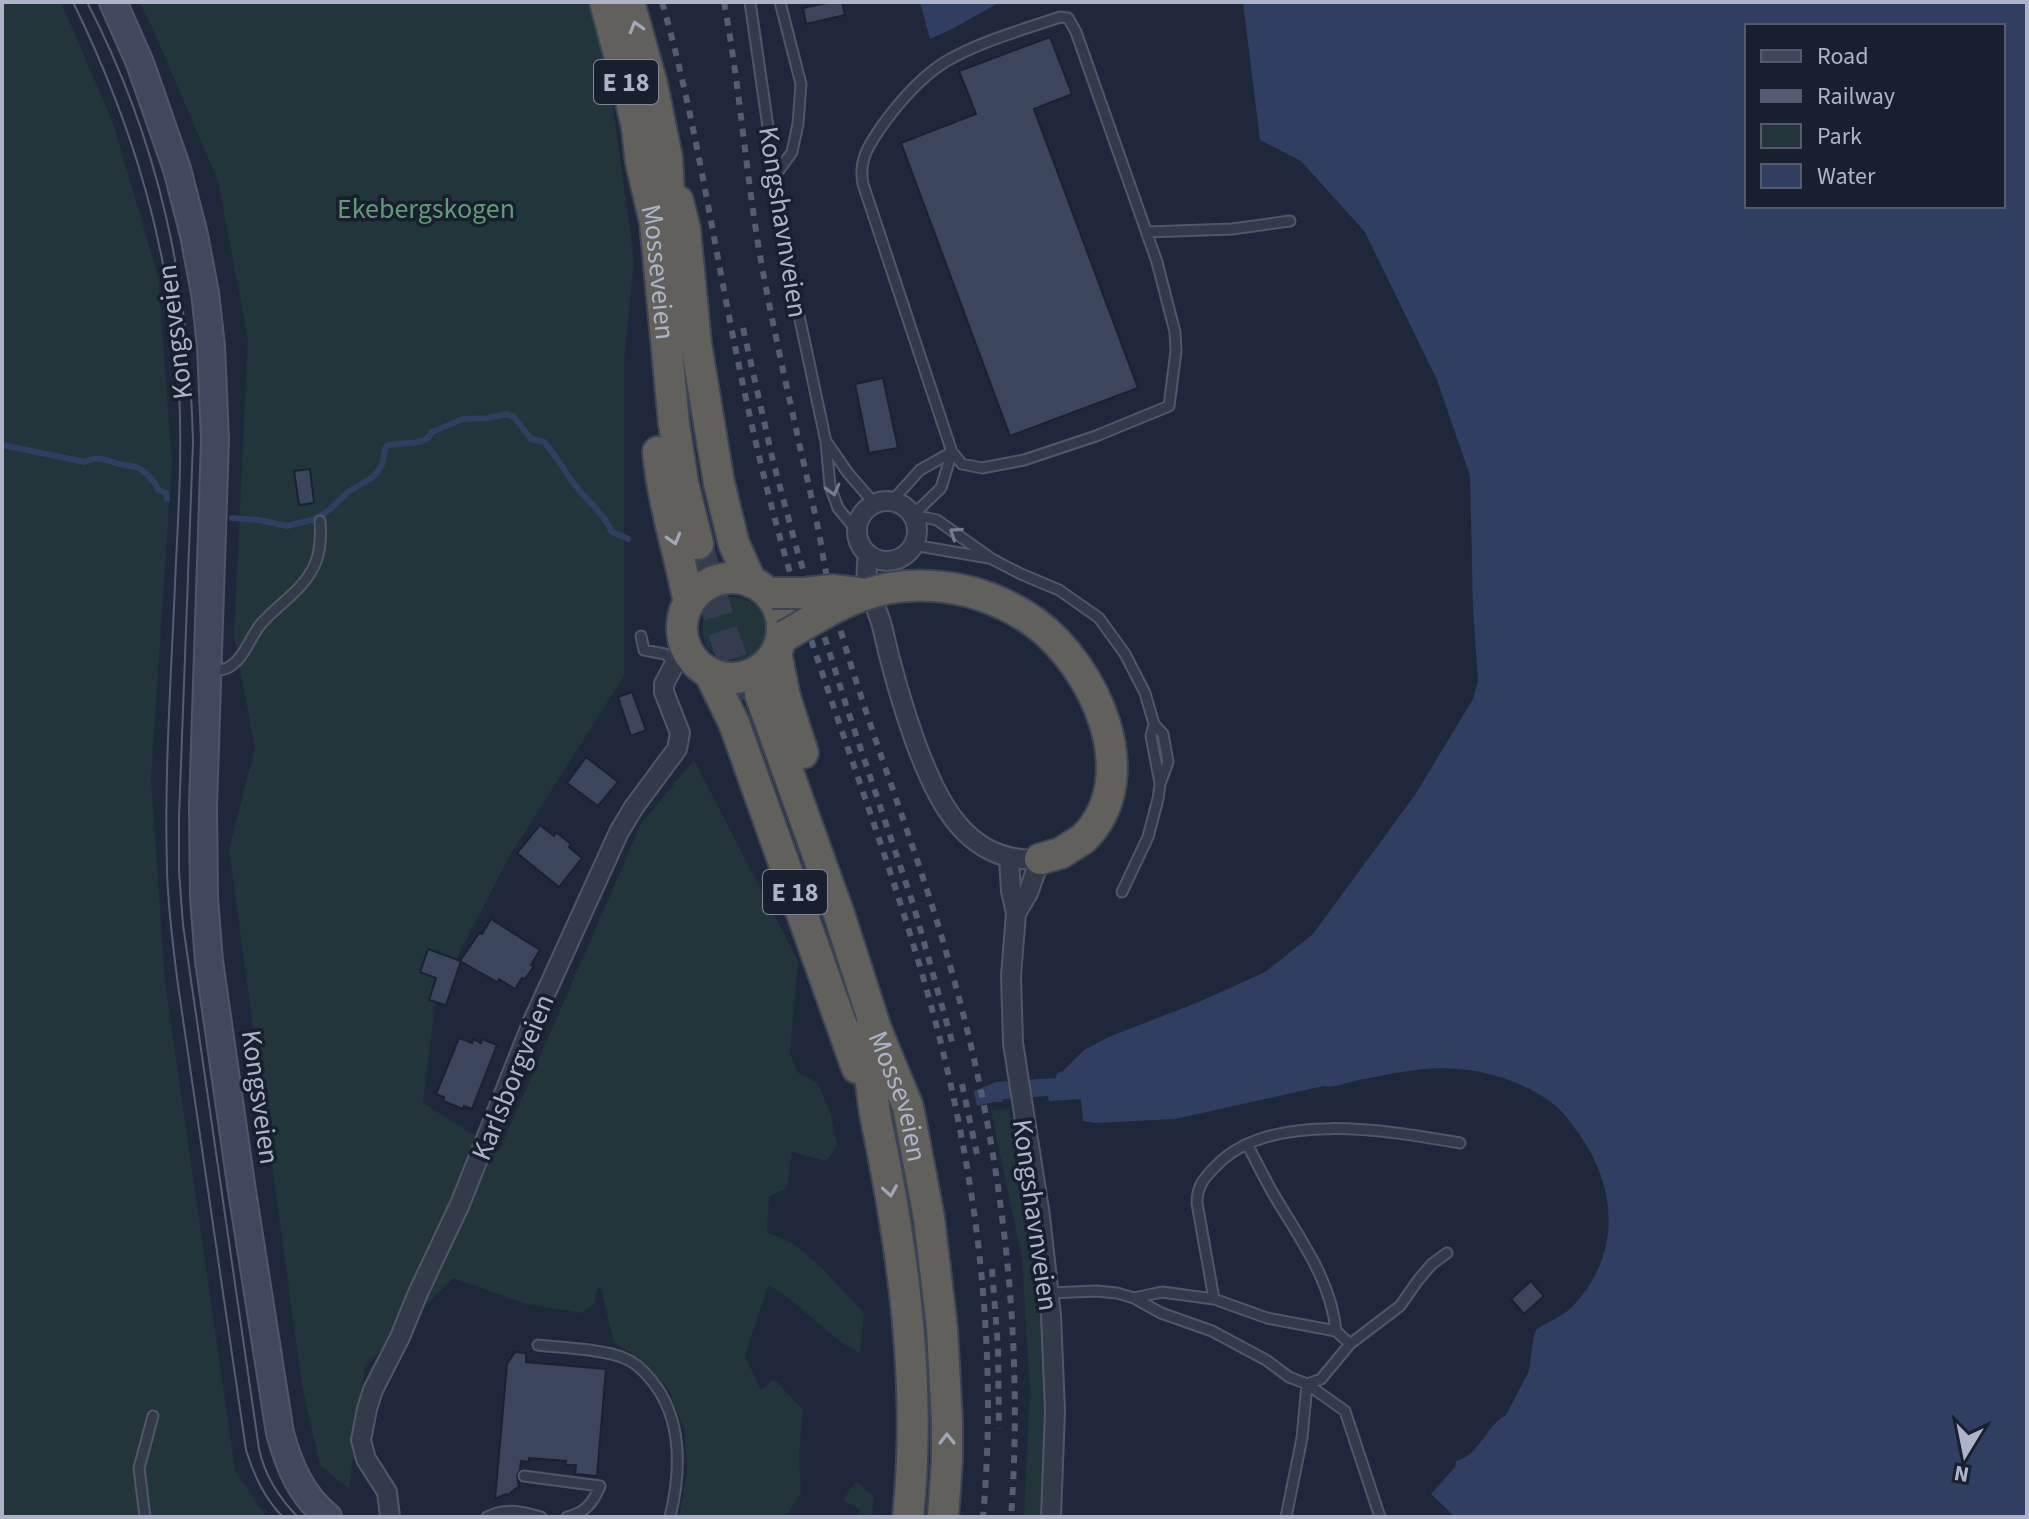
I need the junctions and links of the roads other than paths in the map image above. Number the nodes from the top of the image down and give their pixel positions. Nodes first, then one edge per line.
1 (113, 2) edge
2 (605, 2) edge
3 (629, 2) edge
4 (750, 2) edge
5 (780, 2) edge
6 (654, 160) junction
7 (775, 176) junction
8 (1290, 221) dead end
9 (1147, 232) junction
10 (826, 442) junction
11 (952, 452) junction
12 (883, 502) junction
13 (913, 515) junction
14 (320, 521) dead end
15 (857, 531) junction
16 (705, 542) tunnel mouth
17 (913, 545) junction
18 (868, 554) junction
19 (992, 559) junction
20 (894, 560) junction
21 (763, 589) junction
22 (864, 594) junction
23 (689, 603) junction
24 (882, 624) junction
25 (641, 636) dead end
26 (781, 643) junction
27 (691, 663) junction
28 (208, 670) junction
29 (1009, 858) junction
30 (1040, 859) junction
31 (1122, 892) dead end
32 (1016, 913) junction
33 (908, 1107) junction
34 (875, 1114) junction
35 (1460, 1143) dead end
36 (1247, 1144) junction
37 (1447, 1253) dead end
38 (1049, 1293) junction
39 (1134, 1298) junction
40 (1214, 1299) junction
41 (1336, 1331) junction
42 (1350, 1344) junction
43 (538, 1345) dead end
44 (1307, 1384) junction
45 (153, 1416) dead end
46 (524, 1476) dead end
47 (145, 1517) edge
48 (328, 1517) edge
49 (390, 1517) edge
50 (487, 1517) edge
51 (541, 1517) edge
52 (567, 1517) edge
53 (670, 1517) edge
54 (908, 1517) edge
55 (943, 1517) edge
56 (1051, 1517) edge
57 (1286, 1517) edge
58 (1380, 1517) edge

1 - 28 main road, Kongsveien
2 - 6 highway, Mosseveien / E 18
6 -> 3 highway, Mosseveien / E 18
4 - 7 lane, Kongshavnveien
5 - 7 lane
6 - 16 highway, Mosseveien / E 18
6 - 21 highway, E 18
6 -> 23 highway, E 18
7 - 10 lane, Kongshavnveien
8 - 9 lane
9 - 11 lane
9 - 11 lane
10 - 12 lane, Kongshavnveien
10 -> 15 lane, Kongshavnveien
11 - 12 lane
11 - 13 lane
12 - 13 street
12 - 15 street
13 - 17 street
19 -> 13 lane
14 - 28 lane
15 - 18 street
17 - 19 lane
17 - 20 street
18 - 20 street
18 - 24 street
19 - 31 lane
20 - 24 street
21 - 22 highway, bridge
21 - 23 highway
21 - 26 highway, E 18
22 - 26 highway, bridge
22 - 30 highway, bridge
23 - 27 highway, E 18
24 - 29 street
25 - 27 lane
26 - 27 highway
26 - 33 highway, E 18
27 - 34 highway, E 18
27 - 49 street, Karlsborgveien
28 - 48 main road, Kongsveien
29 - 30 street
29 - 32 street, Kongshavnveien
30 - 32 street, Kongshavnveien
32 - 38 street, Kongshavnveien
33 - 34 highway, Mosseveien / E 18
55 -> 33 highway, Mosseveien / E 18
34 -> 54 highway, Mosseveien / E 18
35 - 36 lane
36 - 40 lane
36 - 41 lane
37 - 42 lane
38 - 39 lane
38 - 56 street, Kongshavnveien
39 - 40 lane
39 - 44 lane
40 - 41 lane
41 - 42 lane
42 - 44 lane
43 - 53 lane
44 - 57 lane
44 - 58 lane
45 - 47 lane
46 - 52 lane
50 - 51 lane

